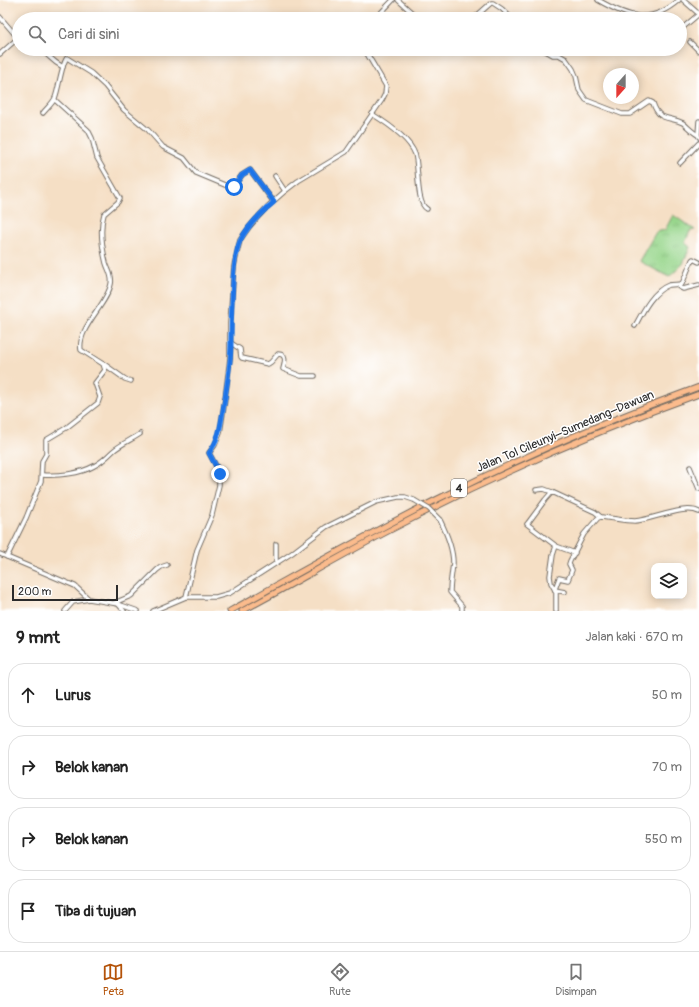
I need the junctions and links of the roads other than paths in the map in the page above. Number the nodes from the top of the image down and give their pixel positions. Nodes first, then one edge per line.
1 (392, 0) edge
2 (398, 0) edge
3 (598, 0) edge
4 (679, 0) edge
5 (683, 0) edge
6 (381, 12) edge
7 (411, 12) edge
8 (481, 12) edge
9 (505, 12) edge
10 (623, 12) edge
11 (663, 12) edge
12 (699, 14) edge
13 (0, 17) edge
14 (687, 24) edge
15 (12, 31) edge
16 (690, 42) dead end
17 (12, 43) edge
18 (699, 51) edge
19 (0, 54) edge
20 (48, 56) edge
21 (368, 56) edge
22 (562, 56) edge
23 (63, 67) junction
24 (55, 100) junction
25 (43, 113) dead end
26 (372, 114) junction
27 (699, 121) edge
28 (698, 136) edge
29 (699, 143) edge
30 (680, 163) dead end
31 (275, 176) dead end
32 (285, 192) junction
33 (274, 202) junction
34 (427, 209) dead end
35 (699, 262) edge
36 (680, 285) junction
37 (699, 286) edge
38 (635, 326) dead end
39 (231, 343) junction
40 (103, 364) junction
41 (315, 376) dead end
42 (131, 381) dead end
43 (699, 387) edge
44 (699, 394) edge
45 (140, 434) dead end
46 (690, 467) dead end
47 (42, 475) junction
48 (699, 489) edge
49 (536, 490) dead end
50 (552, 492) junction
51 (699, 512) edge
52 (601, 517) junction
53 (276, 544) dead end
54 (556, 546) junction
55 (575, 553) junction
56 (0, 554) edge
57 (6, 557) junction
58 (276, 563) junction
59 (167, 565) dead end
60 (555, 590) junction
61 (565, 592) dead end
62 (186, 597) junction
63 (89, 599) junction
64 (116, 604) junction
65 (65, 611) edge
66 (124, 611) edge
67 (138, 611) edge
68 (153, 611) edge
69 (230, 611) edge
70 (242, 611) edge
71 (462, 611) edge
72 (556, 611) edge

1 - 6 street
2 - 7 street
3 - 10 street
4 - 11 street
5 - 12 street
8 - 9 street
12 - 14 street
13 - 15 street
16 - 18 street
17 - 19 street
20 - 23 street
21 - 26 street
22 - 28 street
23 - 24 street
23 - 33 street
24 - 25 street
24 - 40 street
26 - 32 street
26 - 34 street
27 - 28 street
29 - 30 street
31 - 32 street
32 - 33 street
33 - 39 street
35 - 36 street
36 - 37 street
36 - 38 street
39 - 41 street
39 - 62 street
40 - 42 street
40 - 47 street
43 - 69 highway, Jalan Tol Cileunyi–Sumedang–Dawuan / 4
44 - 70 highway, Jalan Tol Cileunyi–Sumedang–Dawuan / 4
45 - 47 street
46 - 48 street
47 - 57 street
49 - 50 street
50 - 52 street
50 - 54 street
51 - 52 street
52 - 55 street
53 - 58 street
54 - 55 street
54 - 60 street
55 - 60 street
56 - 57 street
57 - 63 street
58 - 62 street
58 - 71 street, bridge
59 - 64 street
60 - 61 street
60 - 72 street
62 - 68 street
63 - 64 street
63 - 65 street
64 - 66 street
64 - 67 street

